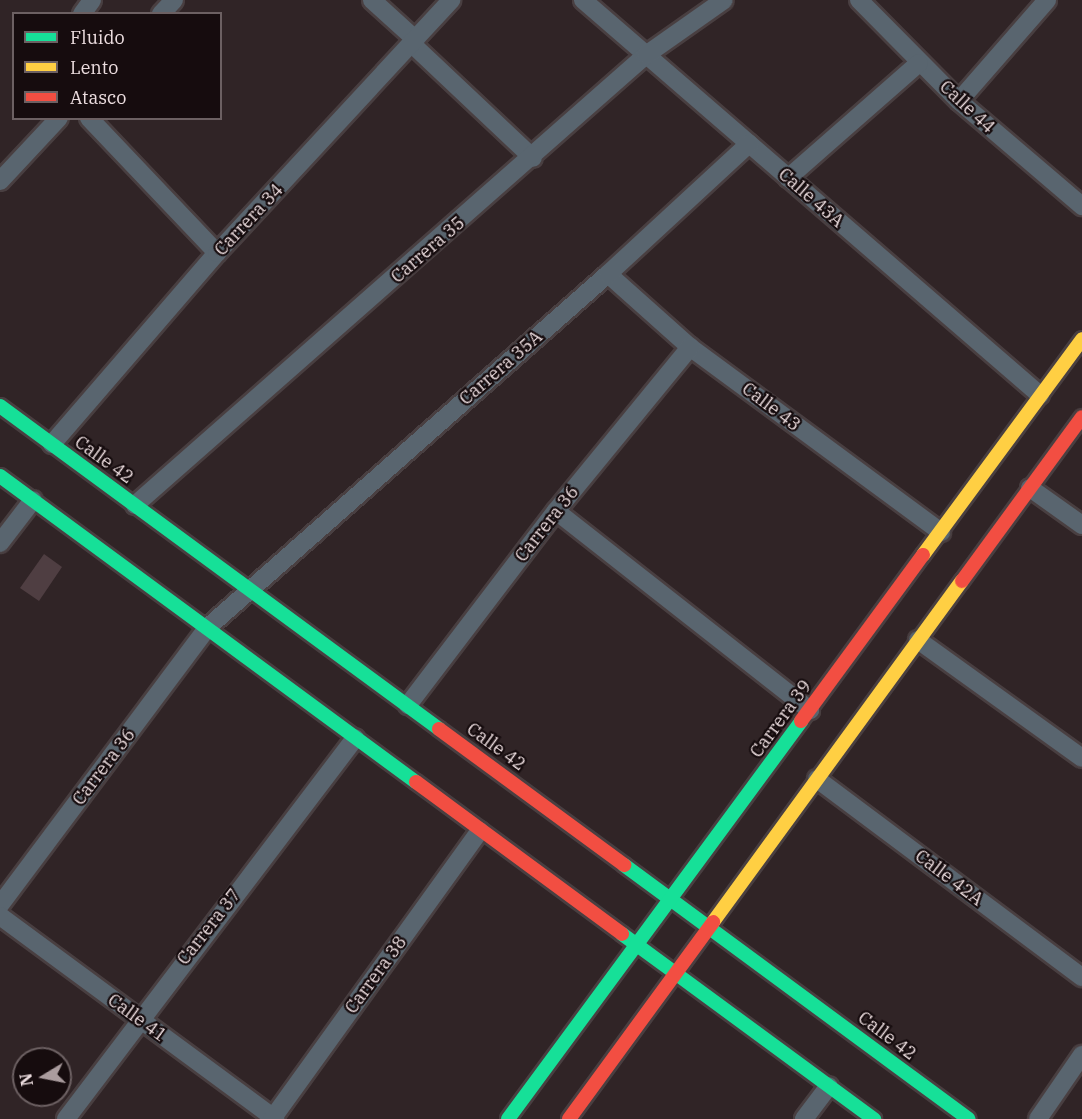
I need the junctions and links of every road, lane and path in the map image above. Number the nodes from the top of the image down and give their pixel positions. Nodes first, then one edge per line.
1 (174, 0) edge
2 (372, 0) edge
3 (451, 0) edge
4 (583, 0) edge
5 (724, 0) edge
6 (859, 0) edge
7 (1047, 0) edge
8 (163, 12) edge
9 (414, 42) junction
10 (646, 55) junction
11 (919, 63) junction
12 (959, 101) junction
13 (57, 120) edge
14 (91, 120) edge
15 (749, 144) junction
16 (533, 158) junction
17 (788, 178) junction
18 (0, 181) edge
19 (1082, 206) edge
20 (217, 253) junction
21 (608, 274) junction
22 (1082, 339) edge
23 (690, 347) junction
24 (1040, 395) junction
25 (0, 406) edge
26 (1082, 417) edge
27 (52, 444) junction
28 (0, 476) edge
29 (1030, 488) junction
30 (33, 500) junction
31 (135, 505) junction
32 (556, 511) junction
33 (1082, 525) edge
34 (940, 532) junction
35 (0, 543) edge
36 (250, 590) junction
37 (207, 628) junction
38 (918, 640) junction
39 (408, 705) junction
40 (810, 710) junction
41 (355, 738) junction
42 (1082, 758) edge
43 (817, 779) junction
44 (480, 831) junction
45 (672, 898) junction
46 (0, 905) edge
47 (0, 916) edge
48 (709, 926) junction
49 (637, 945) junction
50 (675, 973) junction
51 (1082, 977) edge
52 (138, 1019) junction
53 (1082, 1055) edge
54 (829, 1086) junction
55 (66, 1119) edge
56 (273, 1119) edge
57 (508, 1119) edge
58 (569, 1119) edge
59 (804, 1119) edge
60 (874, 1119) edge
61 (969, 1119) edge
62 (1038, 1119) edge

1 - 8 street
2 - 9 street
3 - 9 street, Carrera 34
4 - 10 street, Calle 43A
5 - 10 street, Carrera 35
6 - 11 street, Calle 44
7 - 12 street
9 - 16 street
9 - 20 street, Carrera 34
10 - 15 street, Calle 43A
10 - 16 street, Carrera 35
11 - 12 street, Calle 44
11 - 17 street
12 - 19 street, Calle 44
13 - 18 street
14 - 20 street
15 - 17 street, Calle 43A
15 - 21 street, Carrera 35A
16 - 31 street, Carrera 35
17 - 24 street, Calle 43A
20 - 27 street, Carrera 34
21 - 23 street, Calle 43
21 - 36 street, Carrera 35A
22 - 24 street, Carrera 39
23 - 32 street, Carrera 36
23 - 34 street, Calle 43
24 - 34 street, Carrera 39
25 - 27 street, Calle 42
26 - 29 street
27 - 31 street, Calle 42
28 - 30 street
29 - 33 street
29 - 38 street
30 - 35 street
30 - 37 street
31 - 36 street, Calle 42
32 - 39 street, Carrera 36
32 - 40 street
34 - 40 street, Carrera 39
36 - 37 street
36 - 39 street, Calle 42
37 - 41 street
37 - 46 street, Carrera 36
38 - 42 street
38 - 43 street
39 - 45 street, Calle 42
40 - 45 street, Carrera 39
41 - 44 street
41 - 52 street, Carrera 37
43 - 48 street
43 - 51 street, Calle 42A
44 - 49 street
44 - 56 street, Carrera 38
45 - 48 street, Calle 42
45 - 49 street, Carrera 39
47 - 52 street, Calle 41
48 - 50 street
48 - 61 street, Calle 42
49 - 50 street
49 - 57 street, Carrera 39
50 - 54 street
50 - 58 street
52 - 55 street, Carrera 37
52 - 56 street, Calle 41
53 - 62 street
54 - 59 street
54 - 60 street

